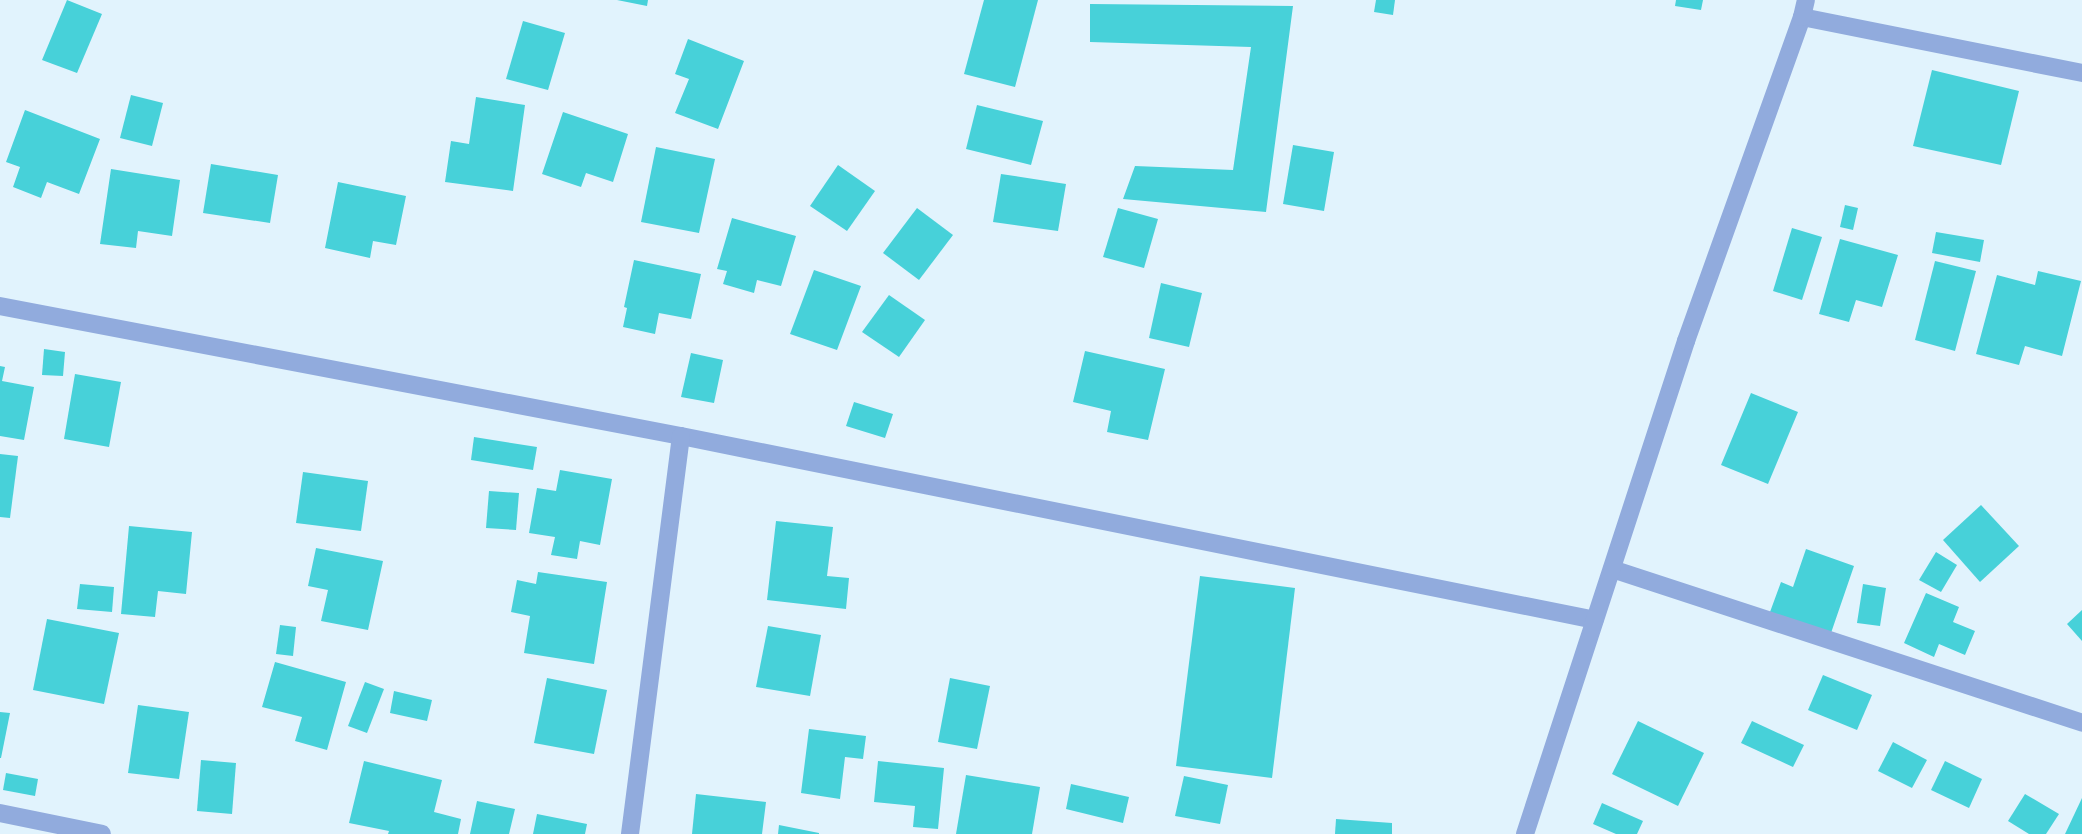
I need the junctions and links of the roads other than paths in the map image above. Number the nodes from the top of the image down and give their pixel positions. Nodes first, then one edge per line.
1 (1804, 9) edge
2 (2082, 74) edge
3 (0, 306) edge
4 (681, 436) junction
5 (1612, 569) junction
6 (1595, 620) junction
7 (2082, 723) edge
8 (0, 813) edge
9 (102, 834) edge
10 (630, 834) edge
11 (1526, 834) edge

1 - 2 street
1 - 5 street
3 - 4 street
4 - 6 street
4 - 10 street
5 - 6 street
5 - 7 street
6 - 11 street
8 - 9 street

